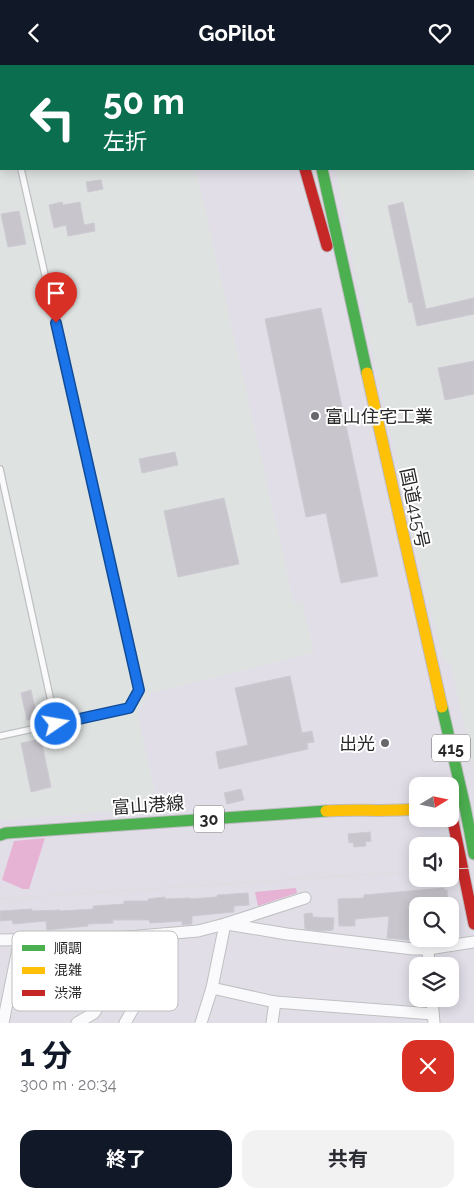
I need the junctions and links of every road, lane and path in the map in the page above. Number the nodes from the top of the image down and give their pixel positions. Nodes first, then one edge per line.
1 (21, 170) edge
2 (305, 170) edge
3 (322, 170) edge
4 (330, 258) dead end
5 (0, 469) edge
6 (56, 724) junction
7 (0, 736) edge
8 (469, 807) edge
9 (409, 810) edge
10 (454, 827) edge
11 (0, 835) edge
12 (474, 854) edge
13 (305, 898) dead end
14 (225, 924) junction
15 (474, 924) edge
16 (178, 933) edge
17 (474, 943) edge
18 (428, 949) junction
19 (428, 957) edge
20 (12, 979) edge
21 (212, 988) junction
22 (275, 1002) junction
23 (95, 1011) edge
24 (132, 1011) edge
25 (434, 1019) edge
26 (3, 1023) edge
27 (77, 1023) edge
28 (125, 1023) edge
29 (201, 1023) edge
30 (272, 1023) edge

1 - 6 lane
2 - 4 main road
3 - 8 main road, 国道415号 / 415
5 - 6 lane
6 - 7 lane
8 - 12 main road, 国道415号 / 415
9 - 11 main road, 富山港線 / 30
10 - 15 main road
13 - 14 street
14 - 16 street
14 - 18 street
14 - 21 street
17 - 18 street
18 - 19 street
20 - 26 street
21 - 22 street
21 - 29 street
22 - 25 street
22 - 30 street
23 - 27 street
24 - 28 street

